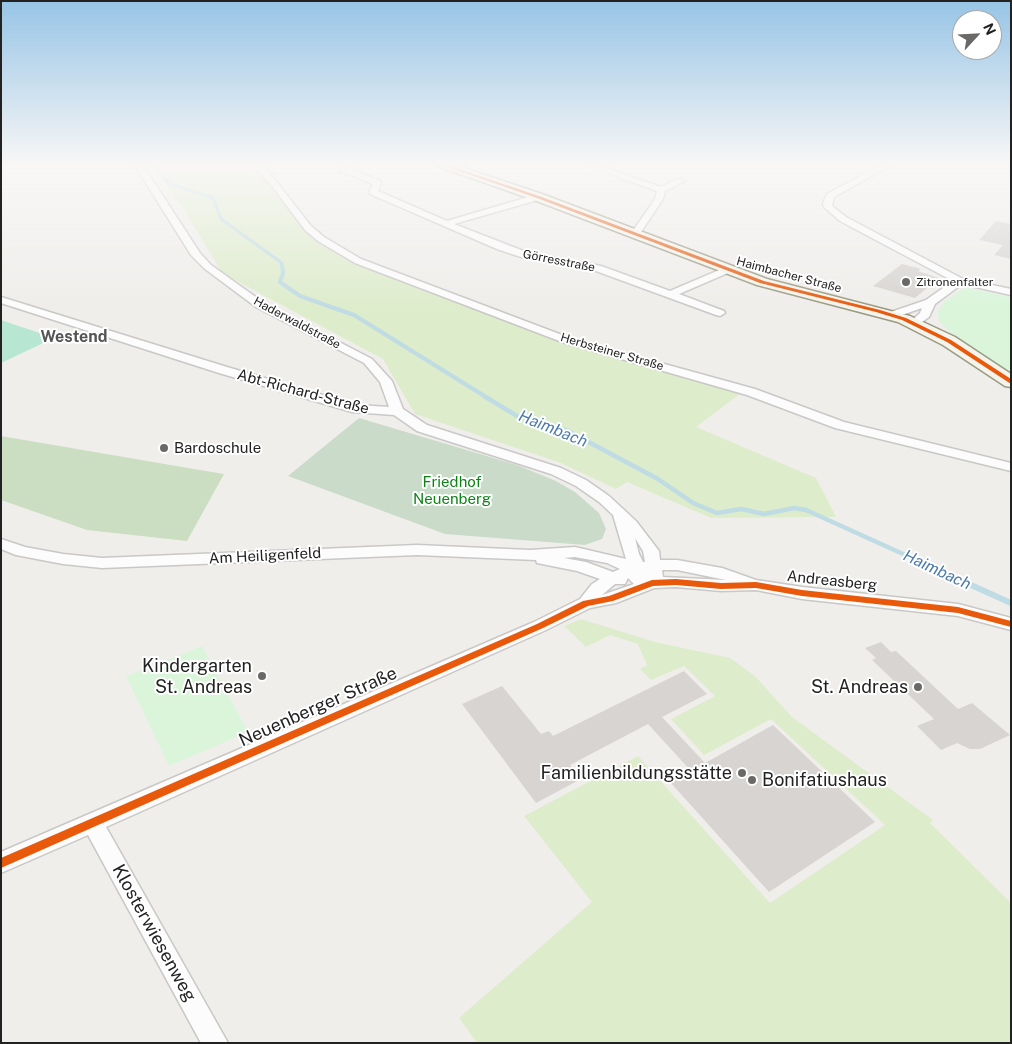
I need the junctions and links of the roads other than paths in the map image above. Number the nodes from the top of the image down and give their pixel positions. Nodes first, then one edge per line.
1 (169, 213) edge
2 (295, 213) edge
3 (423, 213) edge
4 (484, 213) edge
5 (579, 213) edge
6 (650, 213) edge
7 (835, 213) edge
8 (448, 223) junction
9 (632, 233) junction
10 (727, 270) junction
11 (960, 281) junction
12 (1011, 292) edge
13 (671, 294) junction
14 (1, 300) edge
15 (930, 302) junction
16 (720, 313) dead end
17 (892, 315) junction
18 (914, 323) junction
19 (1011, 382) edge
20 (397, 411) junction
21 (1011, 467) edge
22 (619, 515) junction
23 (1, 544) edge
24 (530, 555) junction
25 (653, 565) junction
26 (634, 569) junction
27 (614, 577) junction
28 (756, 585) junction
29 (646, 586) junction
30 (586, 604) junction
31 (1011, 624) edge
32 (93, 823) junction
33 (1, 862) edge
34 (215, 1043) edge

1 - 20 street, Haderwaldstraße
2 - 21 street, Herbsteiner Straße
3 - 8 street, Görresstraße
4 - 8 street
5 - 9 main road, Haimbacher Straße
6 - 9 street
7 - 11 street
8 - 13 street, Görresstraße
9 - 10 main road, Haimbacher Straße
10 - 13 street
10 - 17 main road, Haimbacher Straße
11 - 12 street
11 - 15 street
13 - 16 street, Görresstraße
14 - 20 street, Abt-Richard-Straße
15 - 17 street
15 - 18 street
17 - 18 main road, Haimbacher Straße
18 - 19 main road, Haimbacher Straße
20 - 22 street
22 - 25 street
22 - 26 street
23 - 24 street, Am Heiligenfeld
24 - 26 street, Am Heiligenfeld
24 - 27 street, Am Heiligenfeld
25 - 26 street, Andreasberg
25 - 28 street, Andreasberg
25 - 29 street
26 - 27 street, Neuenberger Straße
26 - 29 street
27 - 29 street, Am Heiligenfeld
27 - 30 street, Neuenberger Straße
28 - 29 street, Andreasberg
28 - 31 street, Andreasberg
29 - 30 street, Neuenberger Straße
30 - 32 street, Neuenberger Straße
32 - 33 street, Neuenberger Straße
32 - 34 street, Klosterwiesenweg

